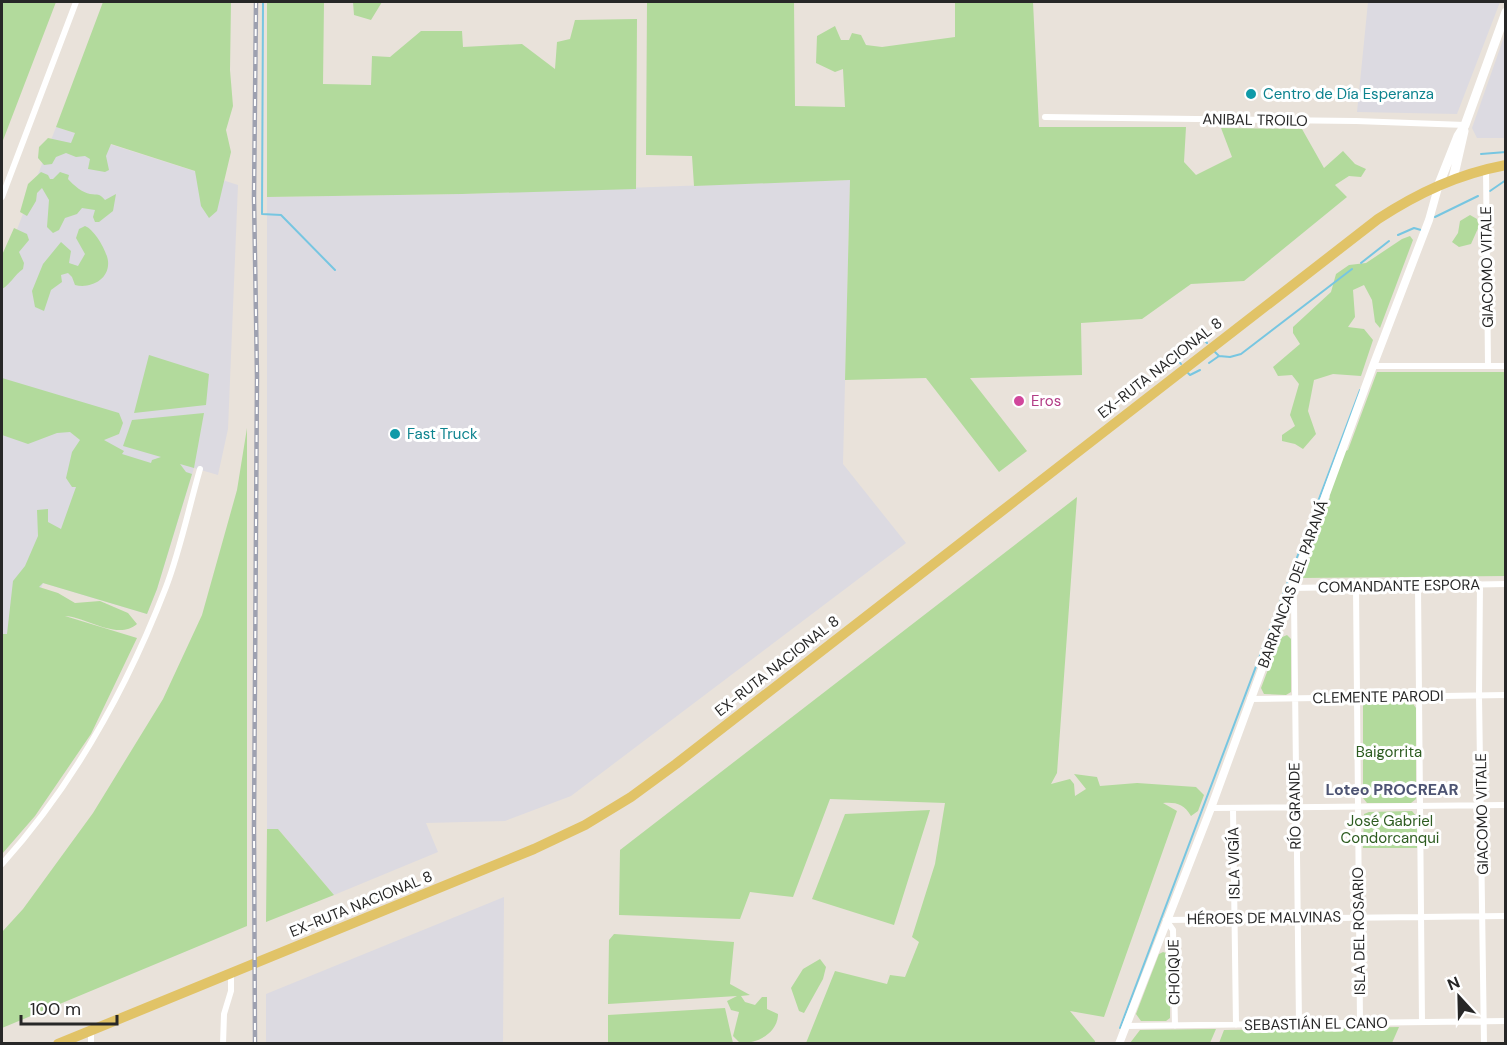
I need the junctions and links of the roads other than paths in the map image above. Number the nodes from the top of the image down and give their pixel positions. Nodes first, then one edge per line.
1 (76, 2) edge
2 (1506, 12) edge
3 (1045, 117) dead end
4 (1465, 125) junction
5 (1506, 165) edge
6 (1486, 169) junction
7 (1453, 179) junction
8 (1439, 184) junction
9 (2, 197) edge
10 (1373, 366) junction
11 (1488, 366) junction
12 (1506, 366) edge
13 (200, 469) dead end
14 (1480, 584) junction
15 (1506, 584) edge
16 (1418, 586) junction
17 (1356, 587) junction
18 (1292, 588) junction
19 (1479, 695) junction
20 (1506, 695) edge
21 (1420, 696) junction
22 (1356, 697) junction
23 (1295, 698) junction
24 (1250, 699) junction
25 (1482, 805) junction
26 (1506, 805) edge
27 (1420, 806) junction
28 (1295, 807) junction
29 (1358, 807) junction
30 (1210, 808) junction
31 (1233, 808) junction
32 (2, 864) edge
33 (1359, 916) junction
34 (1421, 916) junction
35 (1483, 916) junction
36 (1506, 916) edge
37 (1297, 918) junction
38 (1235, 919) junction
39 (1166, 920) junction
40 (231, 974) junction
41 (1506, 1021) edge
42 (1422, 1022) junction
43 (1484, 1022) junction
44 (1360, 1023) junction
45 (1299, 1024) junction
46 (1236, 1025) junction
47 (1126, 1026) junction
48 (1175, 1026) junction
49 (91, 1030) junction
50 (58, 1044) edge
51 (92, 1044) edge
52 (223, 1044) edge
53 (1119, 1044) edge
54 (1484, 1044) edge

1 - 9 street
2 - 4 main road, BARRANCAS DEL PARANÁ
3 - 4 street, ANIBAL TROILO
4 - 7 main road, BARRANCAS DEL PARANÁ
4 - 8 main road, BARRANCAS DEL PARANÁ
5 - 6 main road, EX-RUTA NACIONAL 8
6 - 7 main road, EX-RUTA NACIONAL 8
6 - 11 street, GIACOMO VITALE
7 - 8 main road, EX-RUTA NACIONAL 8
8 - 10 street, BARRANCAS DEL PARANÁ
8 - 40 main road, EX-RUTA NACIONAL 8
10 - 11 street
10 - 18 street, BARRANCAS DEL PARANÁ
11 - 12 street
13 - 32 street
14 - 15 street, COMANDANTE ESPORA
14 - 16 street, COMANDANTE ESPORA
14 - 19 street, GIACOMO VITALE
16 - 17 street, COMANDANTE ESPORA
16 - 21 street
17 - 18 street, COMANDANTE ESPORA
17 - 22 street, ISLA DEL ROSARIO
18 - 23 street, RÍO GRANDE
18 - 24 street, BARRANCAS DEL PARANÁ
19 - 20 street, CLEMENTE PARODI
19 - 21 street, CLEMENTE PARODI
19 - 25 street, GIACOMO VITALE
21 - 22 street, CLEMENTE PARODI
21 - 27 street
22 - 23 street, CLEMENTE PARODI
22 - 29 street, ISLA DEL ROSARIO
23 - 24 street, CLEMENTE PARODI
23 - 28 street, RÍO GRANDE
24 - 30 street, BARRANCAS DEL PARANÁ
25 - 26 street
25 - 27 street
25 - 35 street, GIACOMO VITALE
27 - 29 street
27 - 34 street
28 - 29 street
28 - 31 street
28 - 37 street, RÍO GRANDE
29 - 33 street, ISLA DEL ROSARIO
30 - 31 street
30 - 39 street, BARRANCAS DEL PARANÁ
31 - 38 street, ISLA VIGÍA
33 - 34 street, HÉROES DE MALVINAS
33 - 37 street, HÉROES DE MALVINAS
33 - 44 street, ISLA DEL ROSARIO
34 - 35 street, HÉROES DE MALVINAS
34 - 42 street
35 - 36 street, HÉROES DE MALVINAS
35 - 43 street, GIACOMO VITALE
37 - 38 street, HÉROES DE MALVINAS
37 - 45 street, RÍO GRANDE
38 - 39 street, HÉROES DE MALVINAS
38 - 46 street, ISLA VIGÍA
39 - 47 street, BARRANCAS DEL PARANÁ
39 - 48 street, CHOIQUE
40 - 49 main road, EX-RUTA NACIONAL 8
40 - 52 street
41 - 43 street, SEBASTIÁN EL CANO
42 - 43 street, SEBASTIÁN EL CANO
42 - 44 street, SEBASTIÁN EL CANO
43 - 54 street, GIACOMO VITALE
44 - 45 street, SEBASTIÁN EL CANO
45 - 46 street, SEBASTIÁN EL CANO
46 - 48 street, SEBASTIÁN EL CANO
47 - 48 street, SEBASTIÁN EL CANO
47 - 53 street, BARRANCAS DEL PARANÁ
49 - 50 main road, EX-RUTA NACIONAL 8
49 - 51 street

